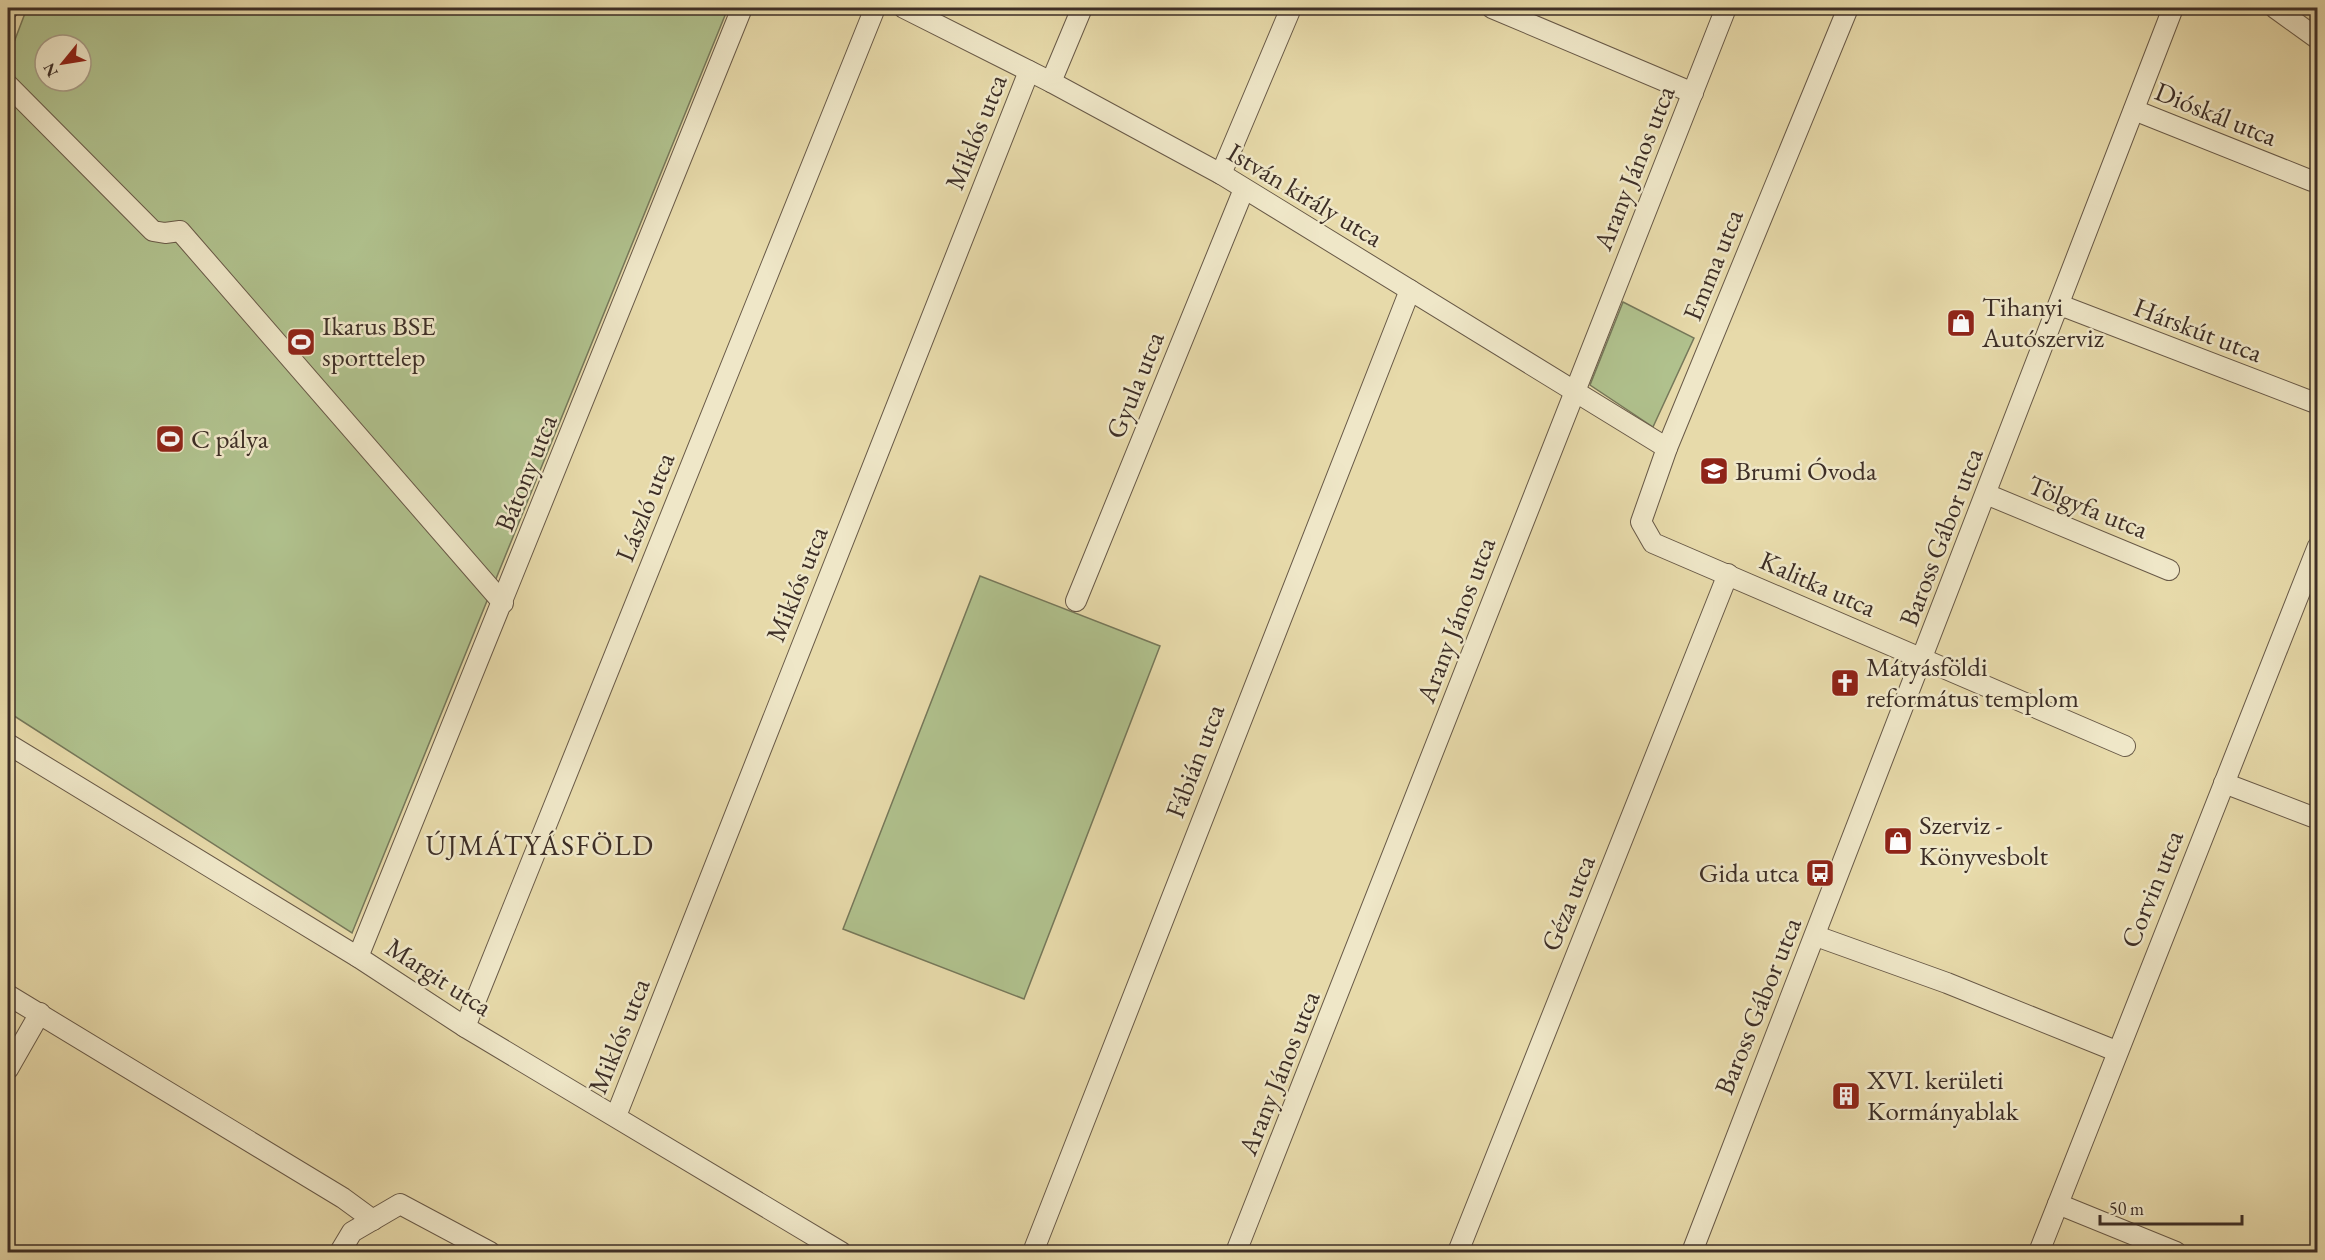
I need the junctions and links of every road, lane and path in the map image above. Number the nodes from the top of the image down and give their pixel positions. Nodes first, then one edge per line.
1 (742, 8) edge
2 (875, 8) edge
3 (904, 8) edge
4 (1082, 8) edge
5 (1291, 8) edge
6 (1492, 8) edge
7 (1726, 8) edge
8 (1848, 8) edge
9 (2173, 8) edge
10 (2276, 8) edge
11 (2318, 39) edge
12 (1029, 71) junction
13 (1051, 82) junction
14 (8, 85) edge
15 (1693, 93) junction
16 (2134, 110) junction
17 (1221, 174) junction
18 (2312, 181) dead end
19 (1244, 189) junction
20 (1410, 290) junction
21 (2060, 305) junction
22 (1574, 392) junction
23 (2318, 404) edge
24 (1667, 448) junction
25 (1986, 494) junction
26 (1653, 543) joint
27 (2318, 546) edge
28 (2169, 570) dead end
29 (1728, 574) junction
30 (1076, 601) dead end
31 (503, 603) junction
32 (1922, 660) junction
33 (8, 744) edge
34 (2126, 746) dead end
35 (2224, 783) junction
36 (2318, 819) edge
37 (1816, 936) junction
38 (358, 957) junction
39 (8, 994) edge
40 (40, 1014) junction
41 (465, 1027) junction
42 (2116, 1051) junction
43 (8, 1069) edge
44 (616, 1116) junction
45 (2058, 1204) junction
46 (373, 1220) junction
47 (836, 1251) edge
48 (340, 1252) edge
49 (490, 1252) edge
50 (1033, 1252) edge
51 (1236, 1252) edge
52 (1458, 1252) edge
53 (1692, 1252) edge
54 (2039, 1252) edge
55 (2176, 1252) edge

1 - 31 street, Bátony utca
2 - 41 street, László utca
3 - 12 street, István király utca
4 - 13 street
5 - 17 street
6 - 15 street
7 - 15 street, Arany János utca
8 - 24 street, Emma utca
9 - 16 street, Baross Gábor utca
10 - 11 street
12 - 13 street, István király utca
12 - 44 street, Miklós utca
13 - 17 street, István király utca
14 - 31 street
15 - 22 street, Arany János utca
16 - 18 street, Dióskál utca
16 - 21 street, Baross Gábor utca
17 - 19 street, István király utca
19 - 20 street, István király utca
19 - 30 street, Gyula utca
20 - 22 street, István király utca
20 - 50 street, Fábián utca
21 - 23 street, Hárskút utca
21 - 25 street, Baross Gábor utca
22 - 24 street, István király utca
22 - 51 street, Arany János utca
24 - 26 street, Emma utca
25 - 28 street, Tölgyfa utca
25 - 32 street, Baross Gábor utca
26 - 29 street, Kalitka utca
27 - 35 street, Corvin utca
29 - 32 street, Kalitka utca
29 - 52 street, Géza utca
31 - 38 street, Bátony utca
32 - 34 street, Kalitka utca
32 - 37 street, Baross Gábor utca
33 - 38 street, Margit utca
35 - 36 street
35 - 42 street, Corvin utca
37 - 42 street
37 - 53 street, Baross Gábor utca
38 - 41 street, Margit utca
39 - 40 street
40 - 43 street
40 - 46 street
41 - 44 street, Margit utca
42 - 45 street, Corvin utca
44 - 47 street, Margit utca
45 - 54 street, Corvin utca
45 - 55 street
46 - 48 street
46 - 49 street

